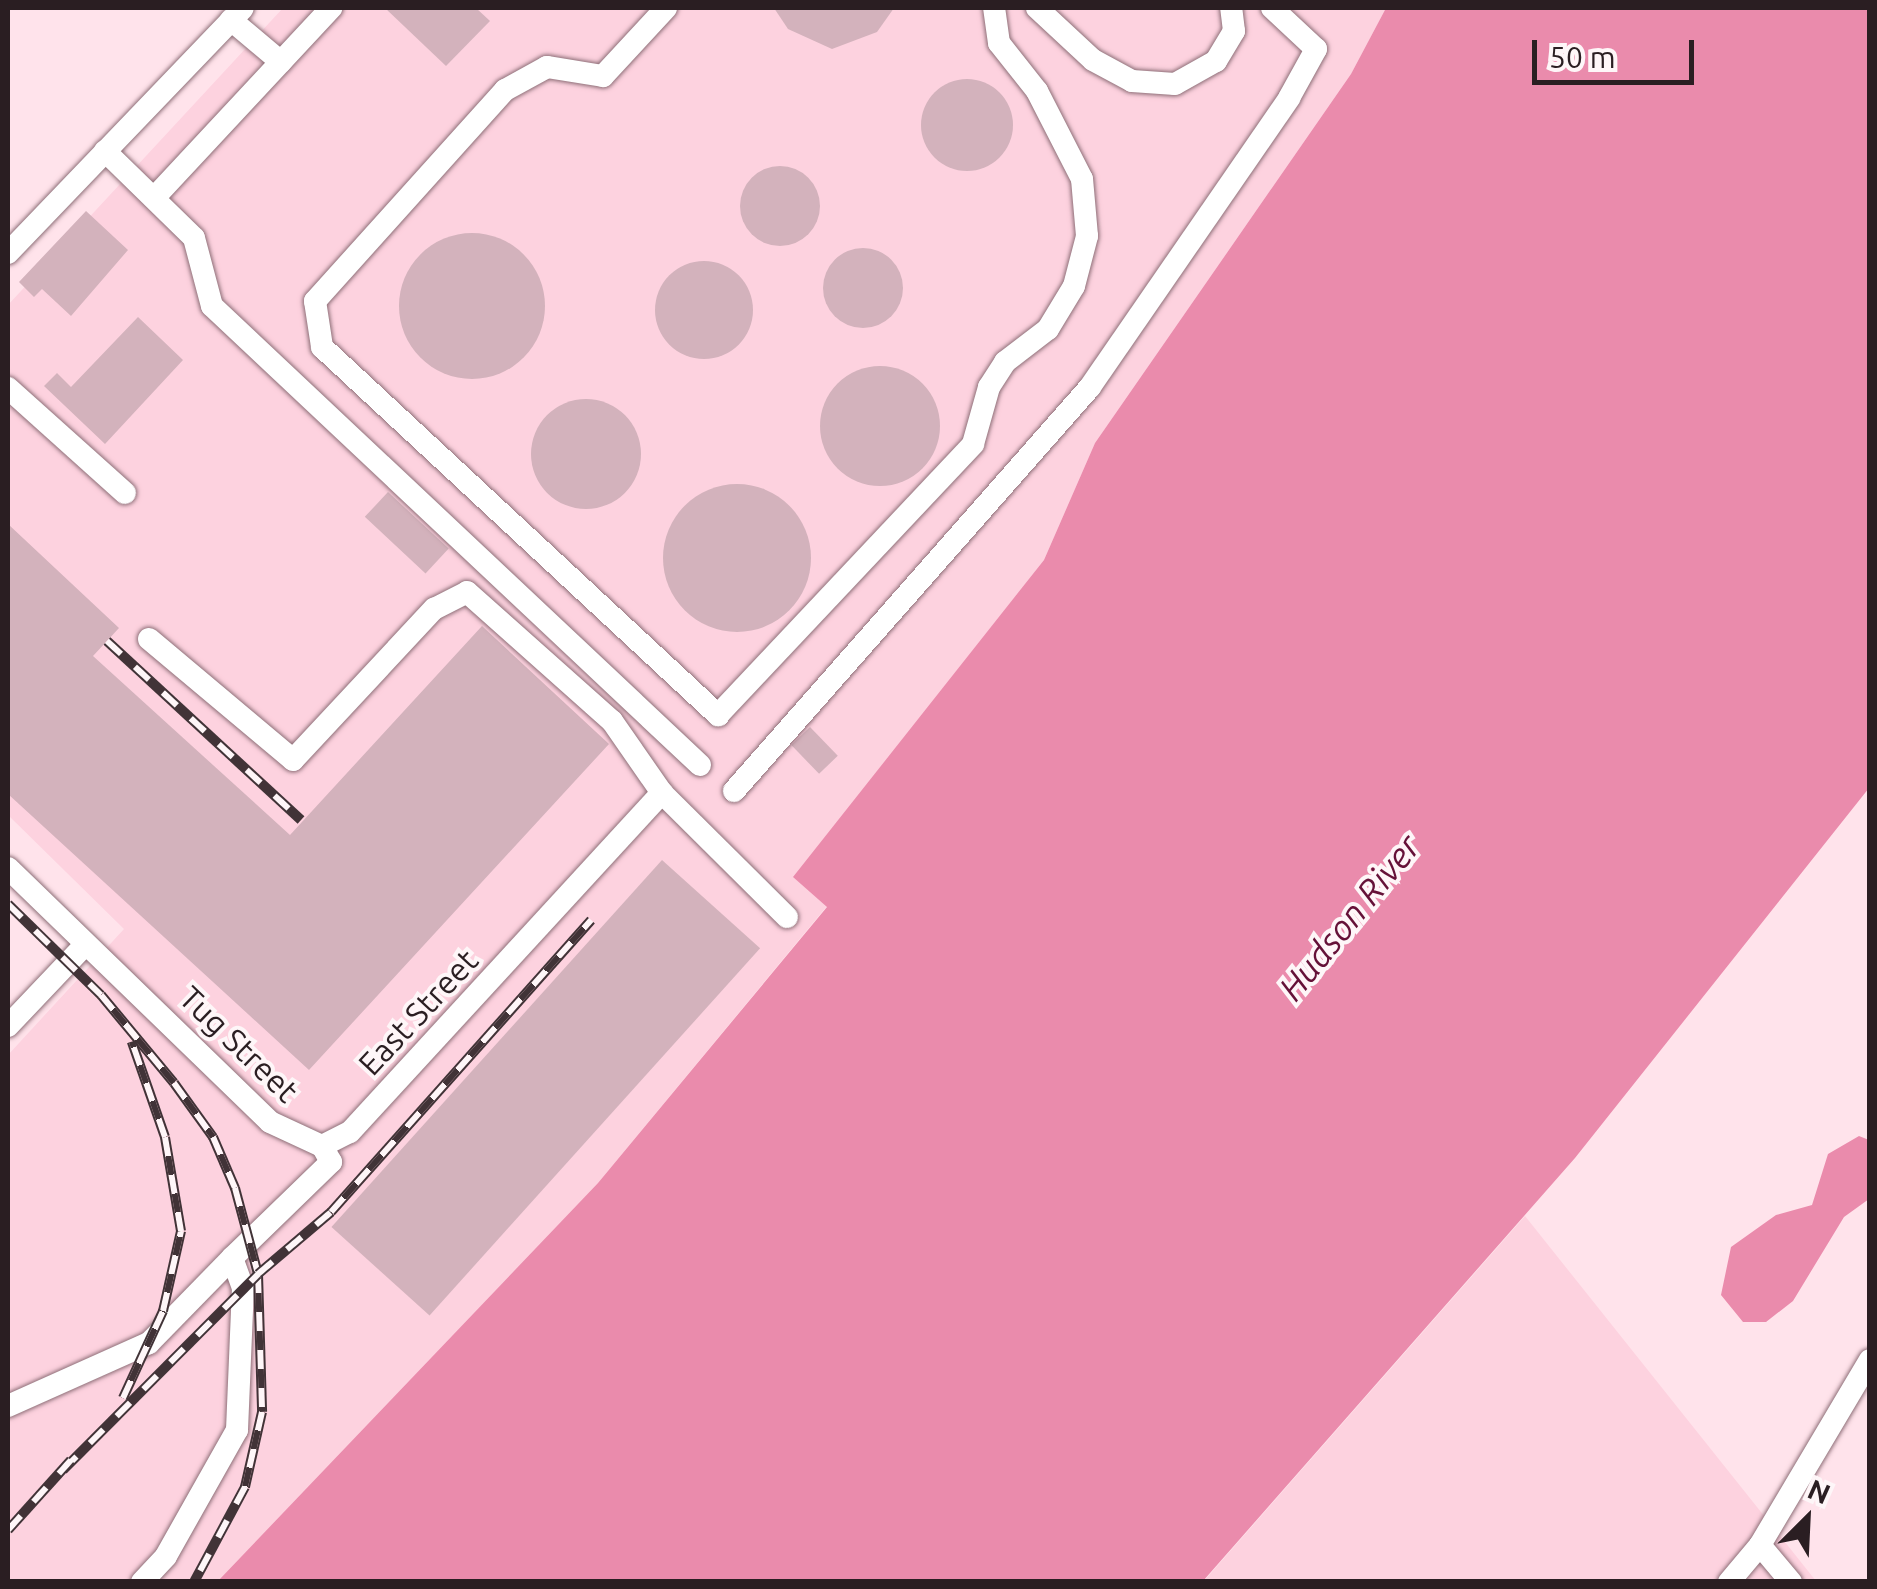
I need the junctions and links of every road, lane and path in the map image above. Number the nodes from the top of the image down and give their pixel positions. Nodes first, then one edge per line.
1 (332, 8) edge
2 (666, 8) edge
3 (994, 8) edge
4 (1037, 8) edge
5 (1231, 8) edge
6 (1272, 8) edge
7 (237, 14) edge
8 (281, 62) junction
9 (106, 151) junction
10 (154, 198) junction
11 (8, 253) edge
12 (8, 388) edge
13 (125, 493) dead end
14 (149, 639) dead end
15 (700, 764) dead end
16 (734, 790) dead end
17 (662, 794) junction
18 (8, 868) edge
19 (787, 917) dead end
20 (84, 946) junction
21 (8, 1026) edge
22 (322, 1146) junction
23 (232, 1258) junction
24 (1870, 1360) edge
25 (8, 1406) edge
26 (1760, 1545) junction
27 (142, 1582) edge
28 (1729, 1582) edge
29 (1791, 1582) edge

1 - 8 street
2 - 3 street
4 - 5 street
6 - 16 street
7 - 8 street
7 - 9 street
8 - 10 street
9 - 10 street
9 - 11 street
10 - 15 street
12 - 13 street
14 - 17 street
17 - 19 street
17 - 22 street, East Street
18 - 20 street, Tug Street
20 - 21 street
20 - 22 street, Tug Street
22 - 23 street
23 - 25 street
23 - 27 street
24 - 26 street
26 - 28 street
26 - 29 street

